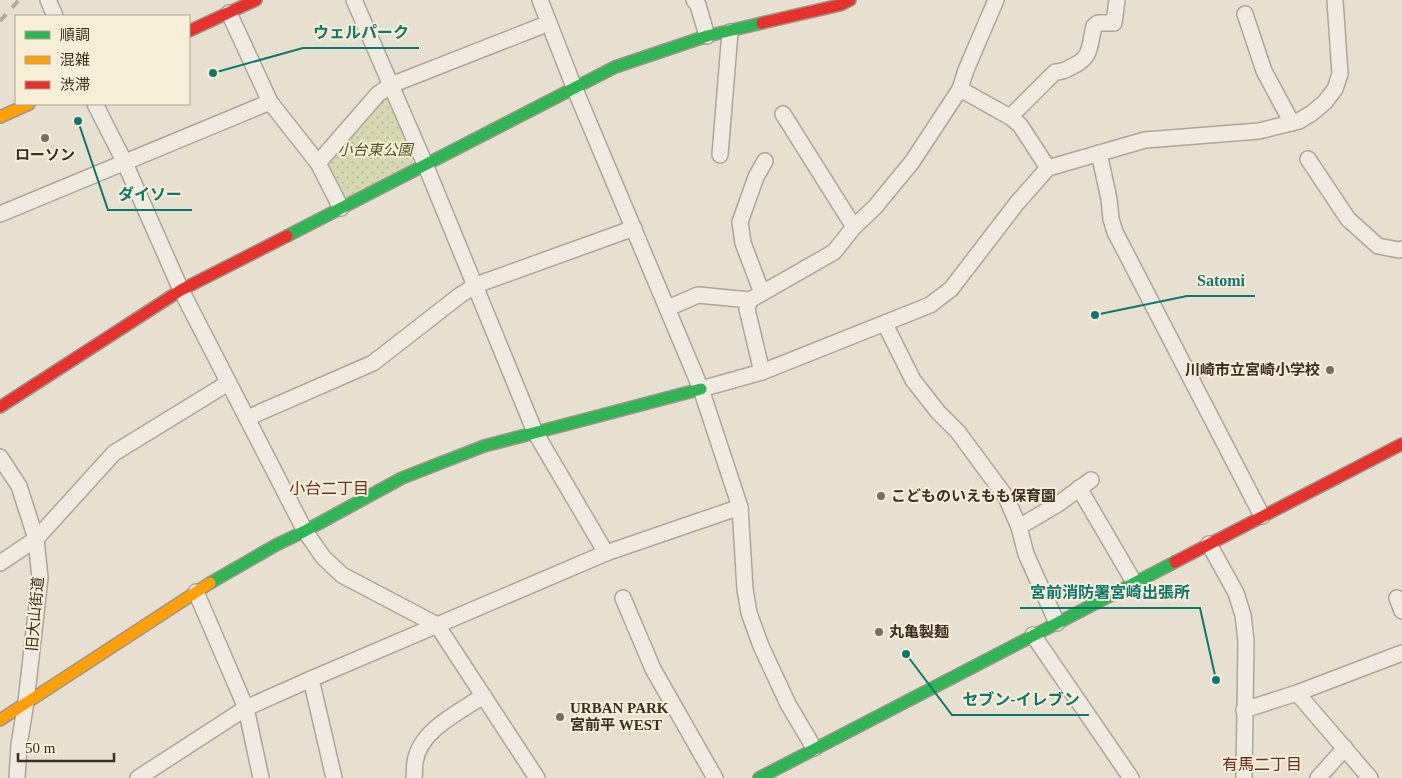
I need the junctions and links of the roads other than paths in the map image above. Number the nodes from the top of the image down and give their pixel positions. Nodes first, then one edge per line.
1 (49, 0) edge
2 (256, 0) edge
3 (354, 0) edge
4 (540, 0) edge
5 (694, 0) edge
6 (850, 0) edge
7 (996, 0) edge
8 (1117, 0) edge
9 (1335, 0) edge
10 (229, 13) junction
11 (1245, 14) dead end
12 (55, 15) edge
13 (549, 23) junction
14 (190, 31) edge
15 (730, 32) junction
16 (708, 36) junction
17 (391, 85) junction
18 (574, 87) junction
19 (960, 89) junction
20 (270, 102) junction
21 (27, 105) edge
22 (96, 105) edge
23 (783, 114) dead end
24 (1010, 117) junction
25 (0, 118) edge
26 (1292, 123) junction
27 (1098, 153) junction
28 (720, 155) dead end
29 (1308, 159) dead end
30 (124, 161) junction
31 (765, 161) dead end
32 (318, 163) junction
33 (426, 164) junction
34 (1048, 168) junction
35 (341, 208) junction
36 (0, 214) edge
37 (854, 227) junction
38 (634, 228) junction
39 (1402, 249) edge
40 (476, 285) junction
41 (181, 290) junction
42 (756, 297) junction
43 (668, 308) junction
44 (884, 324) junction
45 (762, 372) junction
46 (228, 383) junction
47 (701, 389) junction
48 (0, 407) edge
49 (247, 418) junction
50 (535, 432) junction
51 (1402, 444) edge
52 (0, 457) edge
53 (740, 506) junction
54 (1262, 516) junction
55 (1020, 526) junction
56 (305, 531) junction
57 (36, 539) junction
58 (1209, 544) junction
59 (606, 553) junction
60 (0, 563) edge
61 (1134, 582) junction
62 (196, 592) junction
63 (622, 598) dead end
64 (1056, 623) junction
65 (437, 625) junction
66 (1033, 634) junction
67 (1402, 653) edge
68 (311, 679) junction
69 (1297, 693) junction
70 (483, 696) junction
71 (26, 702) junction
72 (246, 708) junction
73 (1244, 710) junction
74 (0, 720) edge
75 (814, 748) junction
76 (1345, 748) junction
77 (764, 777) edge
78 (17, 778) edge
79 (138, 778) edge
80 (262, 778) edge
81 (334, 778) edge
82 (414, 778) edge
83 (537, 778) edge
84 (715, 778) edge
85 (1131, 778) edge
86 (1244, 778) edge
87 (1318, 778) edge
88 (1370, 778) edge

1 - 12 street
2 - 10 street
3 - 17 street
4 - 13 street
5 - 16 street
6 - 15 street
7 - 19 street
8 - 24 street
9 - 26 street
10 - 14 street
10 - 20 street
11 - 26 street
13 - 17 street
13 - 18 street
15 - 16 street
15 - 28 street
16 - 18 street
17 - 32 street
17 - 33 street
18 - 33 street
18 - 38 street
19 - 24 street
19 - 37 street
20 - 30 street
20 - 32 street
21 - 25 street
22 - 30 street
23 - 37 street
24 - 34 street
26 - 27 street
27 - 34 street
27 - 54 street
29 - 39 street
30 - 36 street
30 - 41 street
31 - 42 street
32 - 35 street
33 - 35 street
33 - 40 street
34 - 44 street
35 - 41 street
37 - 42 street
38 - 40 street
38 - 43 street
40 - 49 street
40 - 50 street
41 - 46 street
41 - 48 street
42 - 43 street
42 - 45 street
43 - 47 street
44 - 45 street
44 - 55 street
45 - 47 street
46 - 49 street
46 - 57 street
47 - 50 street
47 - 53 street
49 - 56 street
50 - 56 street
50 - 59 street
51 - 54 street
52 - 57 street, 旧大山街道
53 - 59 street
53 - 75 street
54 - 58 street
55 - 61 street
55 - 64 street
56 - 62 street
56 - 65 street
57 - 60 street
57 - 71 street, 旧大山街道
58 - 61 street
58 - 73 street
59 - 65 street
61 - 64 street
62 - 71 street
62 - 72 street
63 - 84 street
64 - 66 street
65 - 68 street
65 - 70 street
66 - 75 street
66 - 85 street
67 - 69 street
68 - 72 street
68 - 81 street
69 - 73 street
69 - 76 street
70 - 82 street
70 - 83 street
71 - 74 street
71 - 78 street, 旧大山街道
72 - 79 street
72 - 80 street
73 - 86 street
75 - 77 street
76 - 87 street
76 - 88 street

